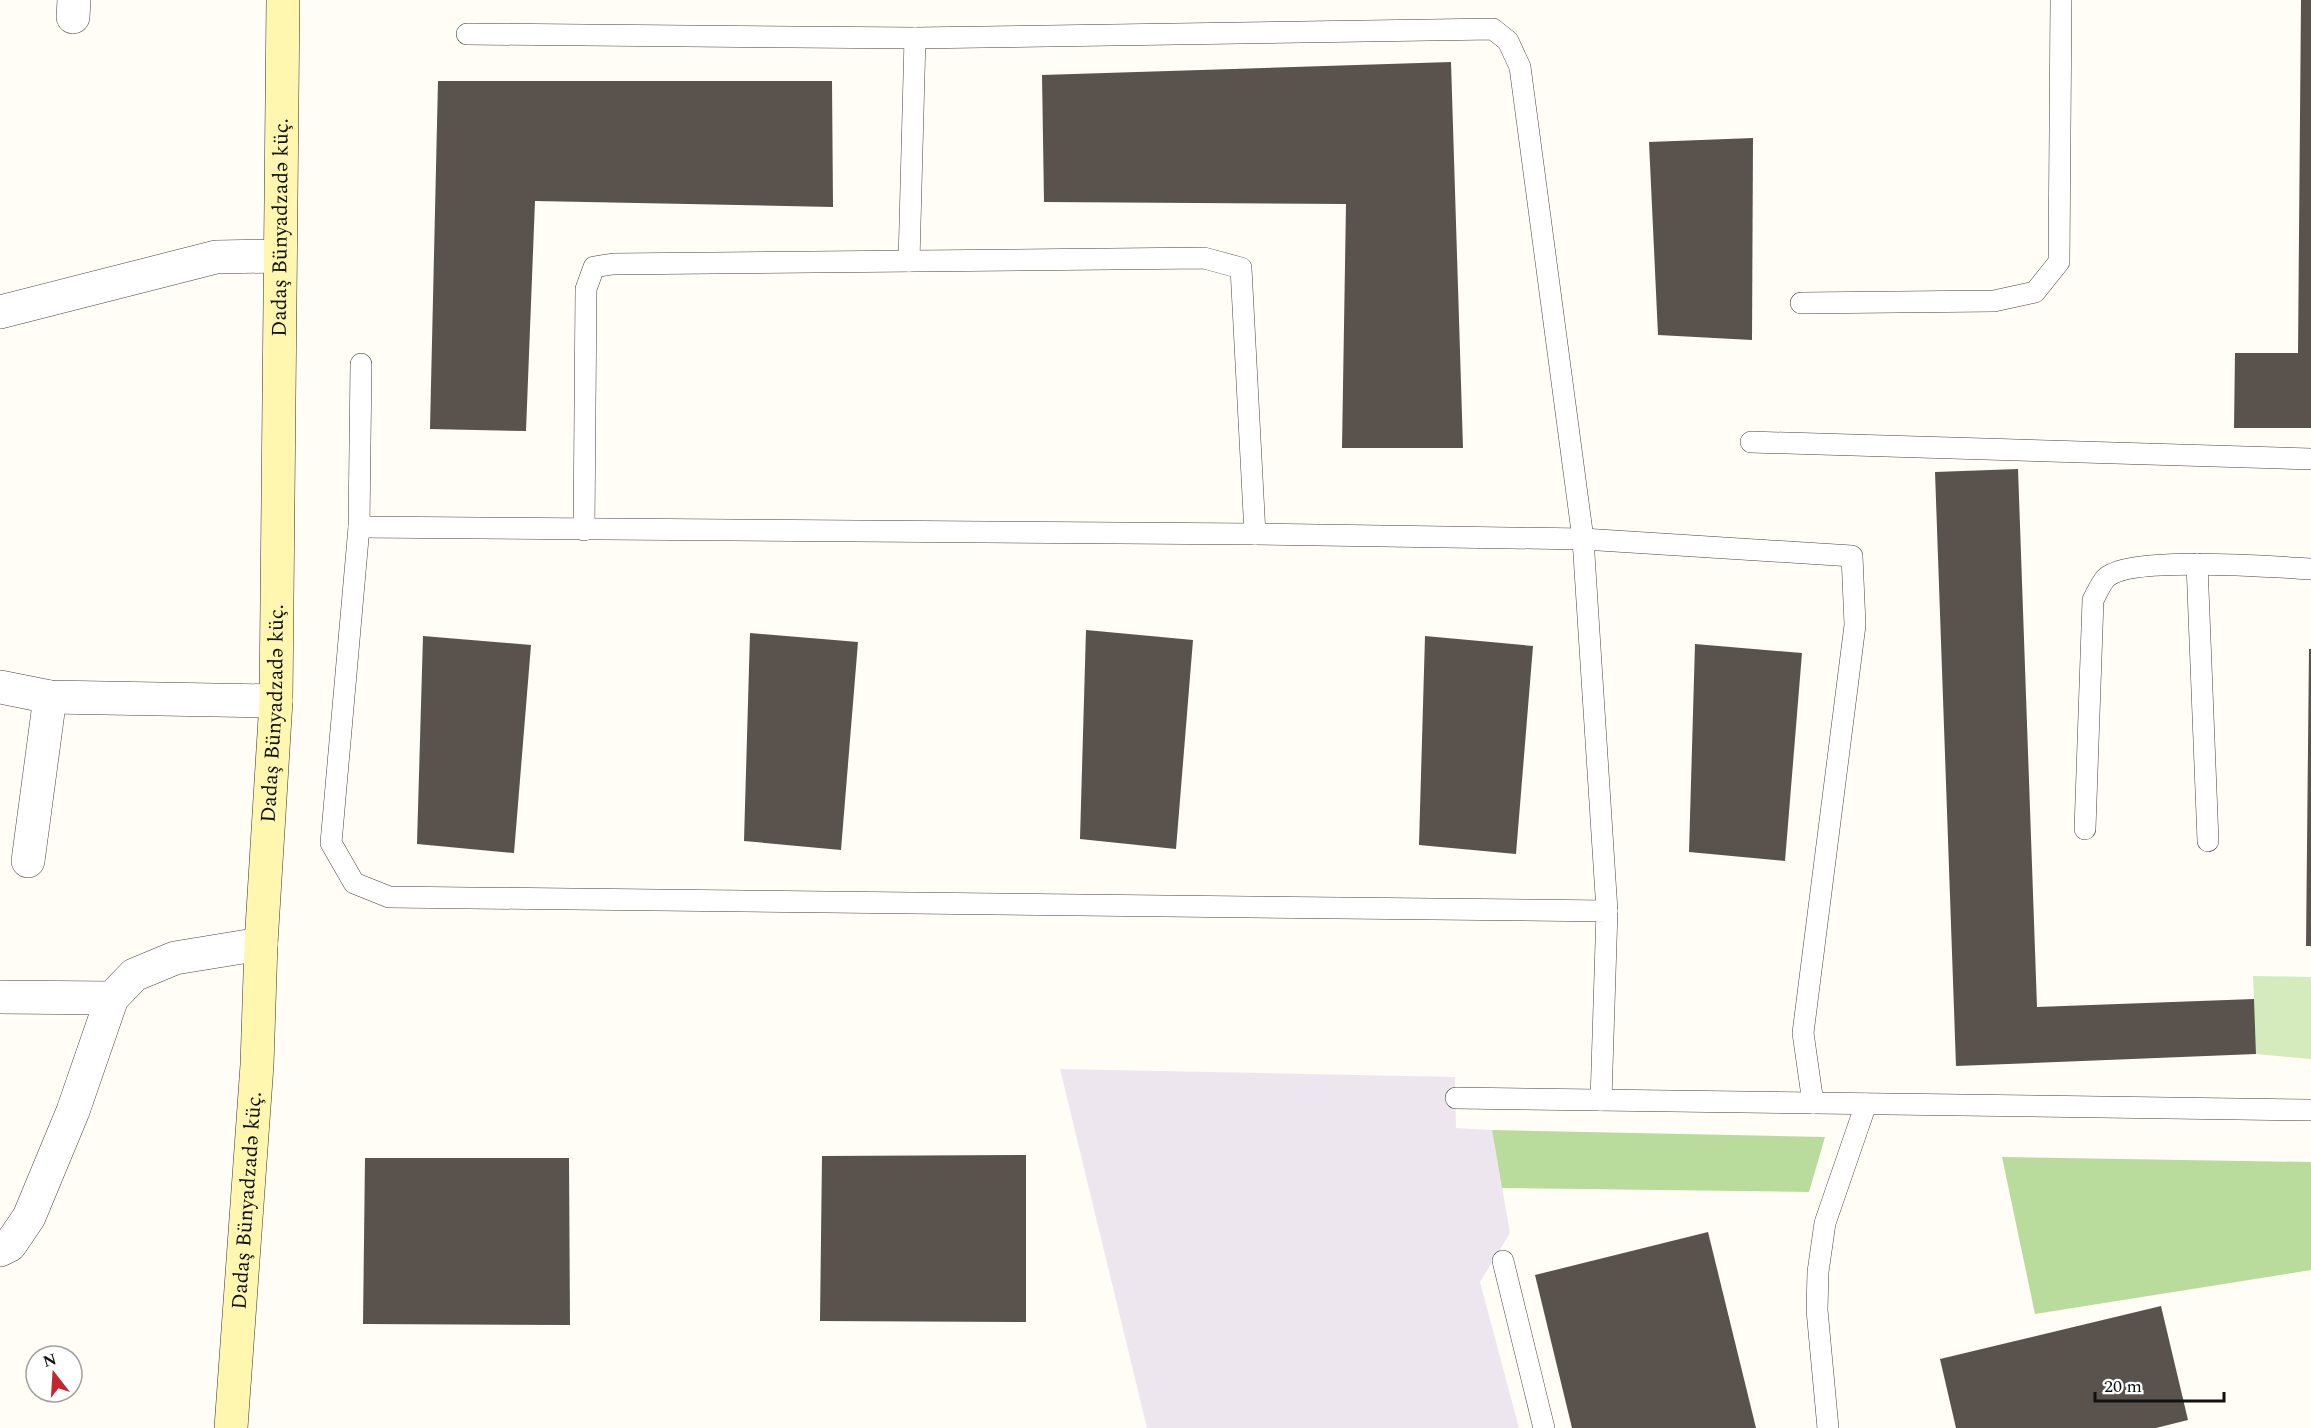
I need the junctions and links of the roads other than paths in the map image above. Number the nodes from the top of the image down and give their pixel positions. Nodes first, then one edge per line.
1 (283, 0) edge
2 (2061, 0) edge
3 (467, 34) dead end
4 (915, 38) junction
5 (279, 256) junction
6 (909, 261) junction
7 (1801, 303) dead end
8 (0, 312) edge
9 (361, 364) dead end
10 (1751, 442) dead end
11 (2311, 459) edge
12 (359, 527) junction
13 (584, 530) junction
14 (1255, 534) junction
15 (1583, 539) junction
16 (2197, 564) junction
17 (2311, 569) edge
18 (0, 687) edge
19 (50, 697) junction
20 (276, 701) junction
21 (2085, 829) dead end
22 (2208, 841) dead end
23 (28, 861) dead end
24 (1607, 911) junction
25 (261, 945) junction
26 (0, 997) edge
27 (112, 998) junction
28 (1456, 1098) dead end
29 (1601, 1101) junction
30 (1814, 1103) junction
31 (1866, 1104) junction
32 (2311, 1110) edge
33 (0, 1250) edge
34 (1503, 1261) dead end
35 (231, 1428) edge
36 (1544, 1428) edge
37 (1828, 1428) edge

1 - 5 street, Dadaş Bünyadzadə küç.
2 - 7 lane
3 - 4 lane
4 - 6 lane
4 - 15 lane
5 - 8 street
5 - 20 street, Dadaş Bünyadzadə küç.
6 - 13 lane
6 - 14 lane
9 - 12 lane
10 - 11 lane
12 - 13 lane
12 - 24 lane
13 - 14 lane
14 - 15 lane
15 - 24 lane
15 - 30 lane
16 - 17 lane
16 - 21 lane
16 - 22 lane
18 - 19 street
19 - 20 street
19 - 23 street
20 - 25 street, Dadaş Bünyadzadə küç.
24 - 29 lane
25 - 27 street
25 - 35 street, Dadaş Bünyadzadə küç.
26 - 27 street
27 - 33 street
28 - 29 lane
29 - 30 lane
30 - 31 lane
31 - 32 lane
31 - 37 lane
34 - 36 lane

